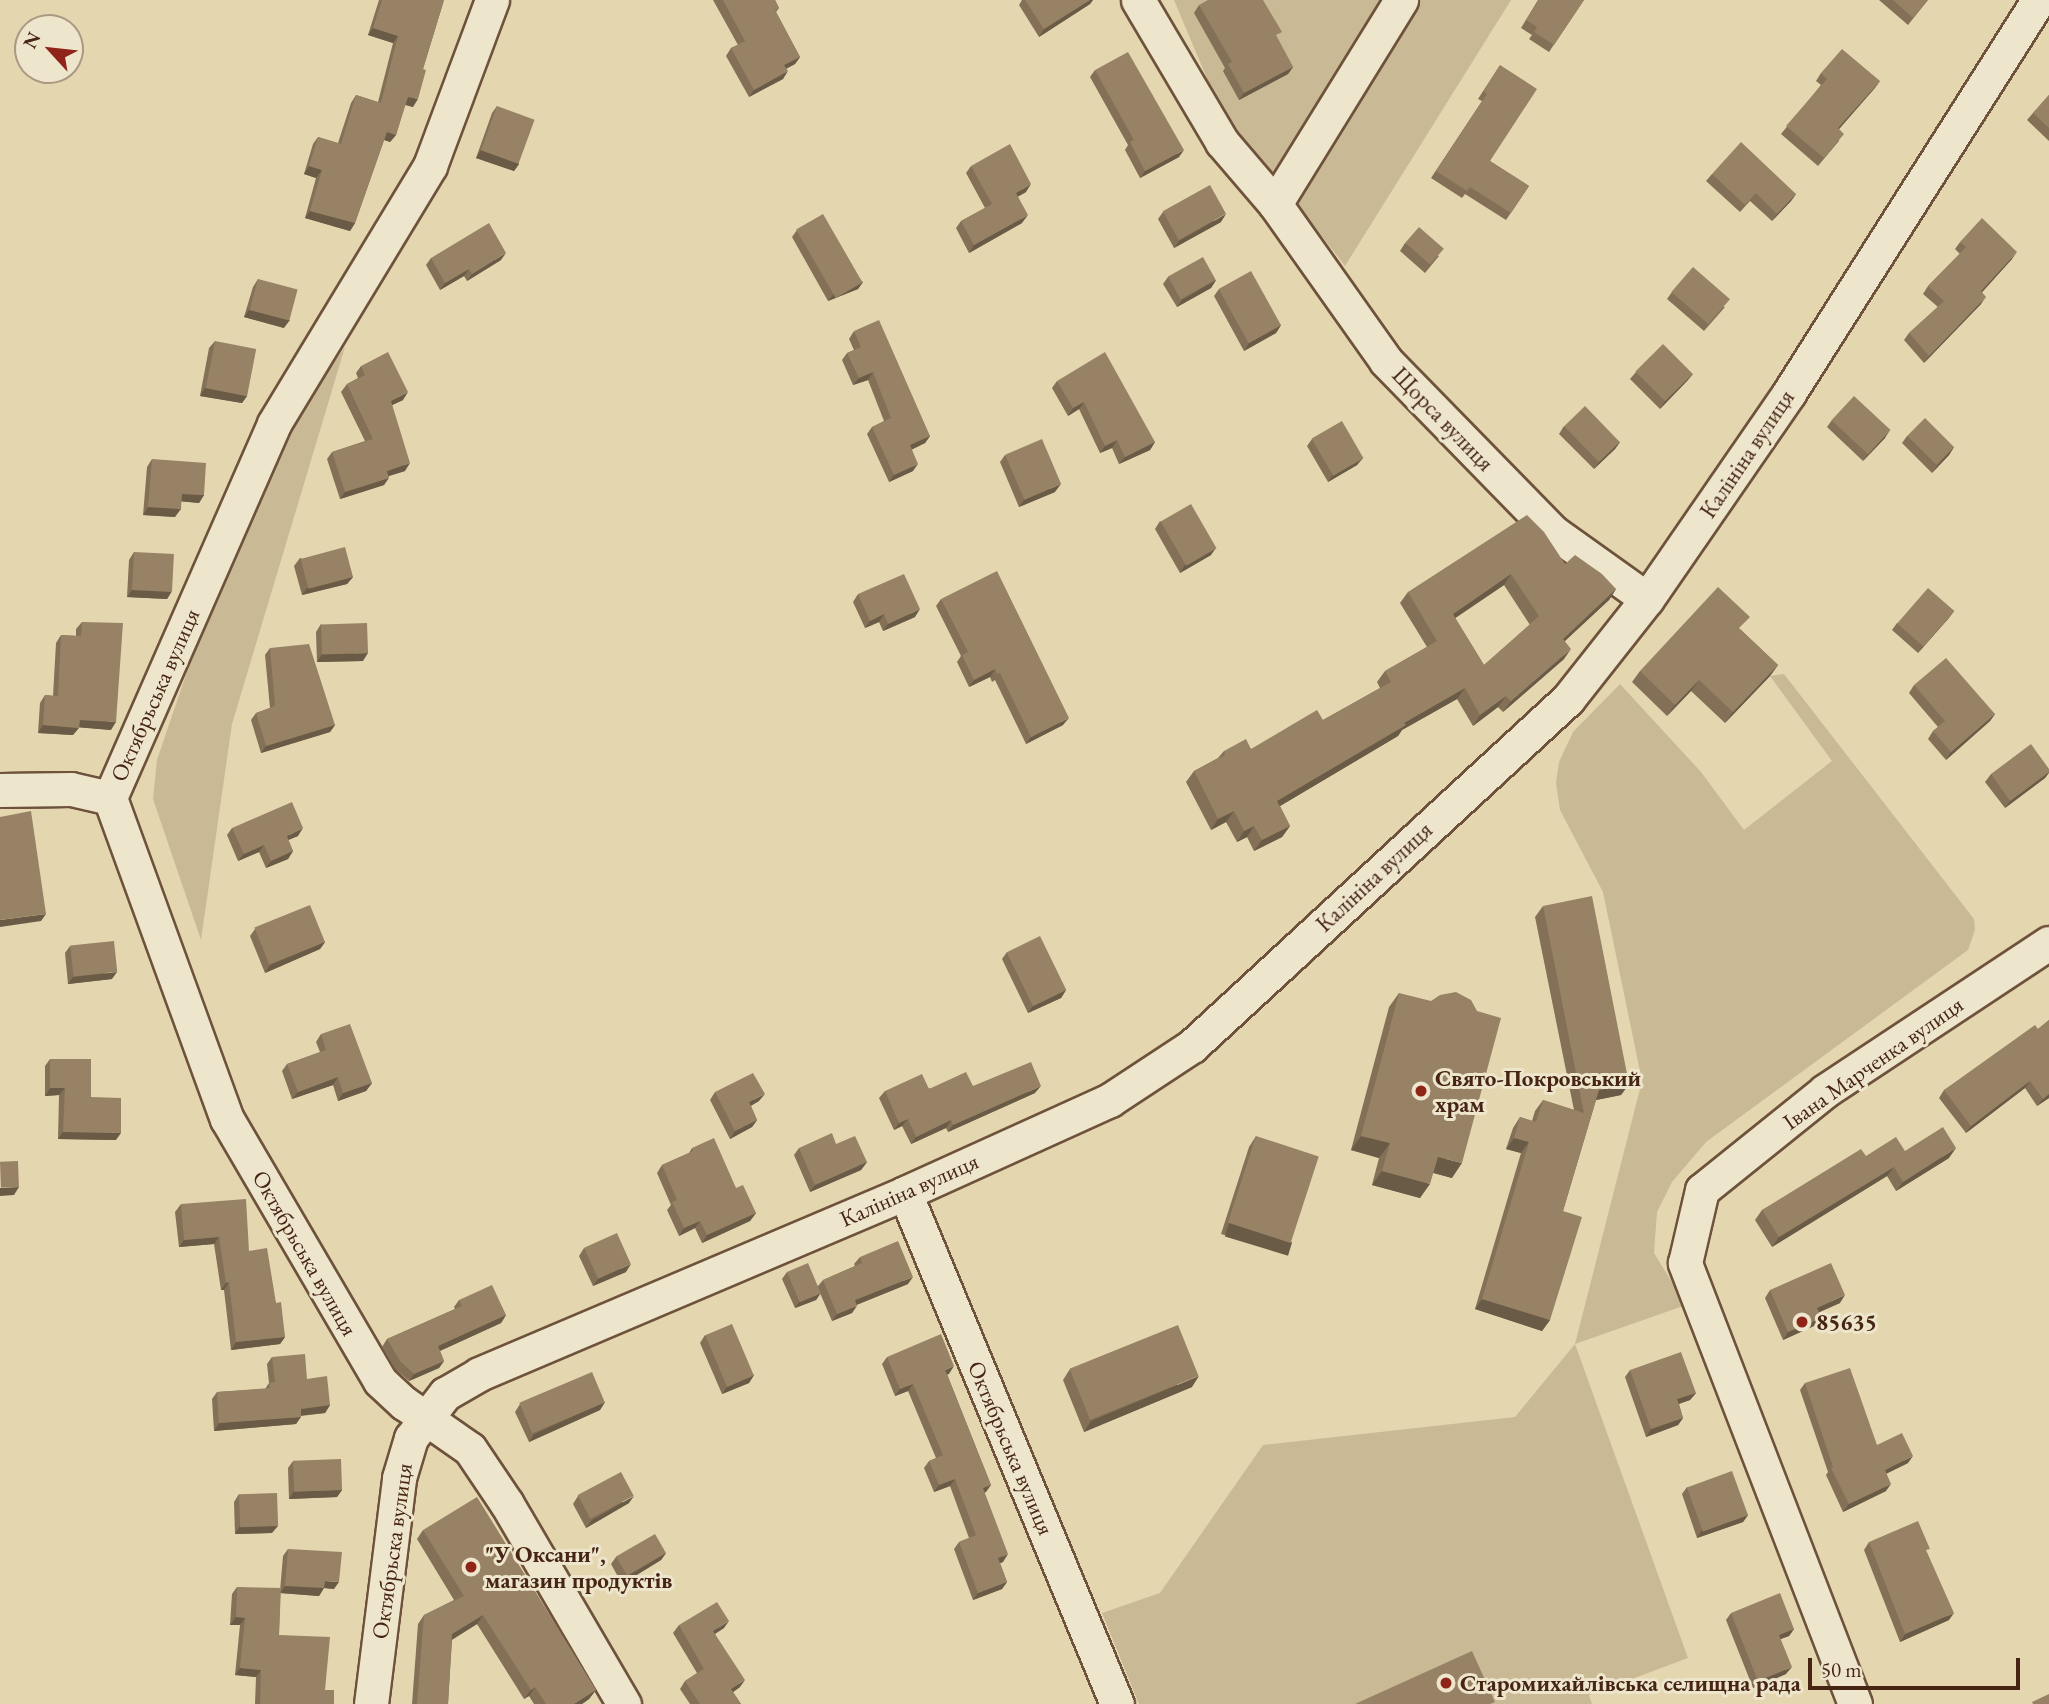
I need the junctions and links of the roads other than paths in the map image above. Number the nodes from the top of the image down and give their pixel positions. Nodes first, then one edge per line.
1 (492, 0) edge
2 (1138, 0) edge
3 (1401, 0) edge
4 (2038, 0) edge
5 (1275, 204) junction
6 (1647, 599) junction
7 (0, 790) edge
8 (110, 798) junction
9 (2049, 943) edge
10 (905, 1193) junction
11 (425, 1419) junction
12 (371, 1704) edge
13 (624, 1704) edge
14 (1117, 1704) edge
15 (1855, 1704) edge

1 - 8 street, Октябрьська вулиця
2 - 5 street, Щорса вулиця
3 - 5 street
4 - 6 street, Калініна вулиця
5 - 6 street, Щорса вулиця
6 - 10 street, Калініна вулиця
7 - 8 street
8 - 11 street, Октябрьська вулиця
9 - 15 street, Івана Марченка вулиця
10 - 11 street, Калініна вулиця
10 - 14 street, Октябрьська вулиця
11 - 12 street, Октябрьска вулиця
11 - 13 street

